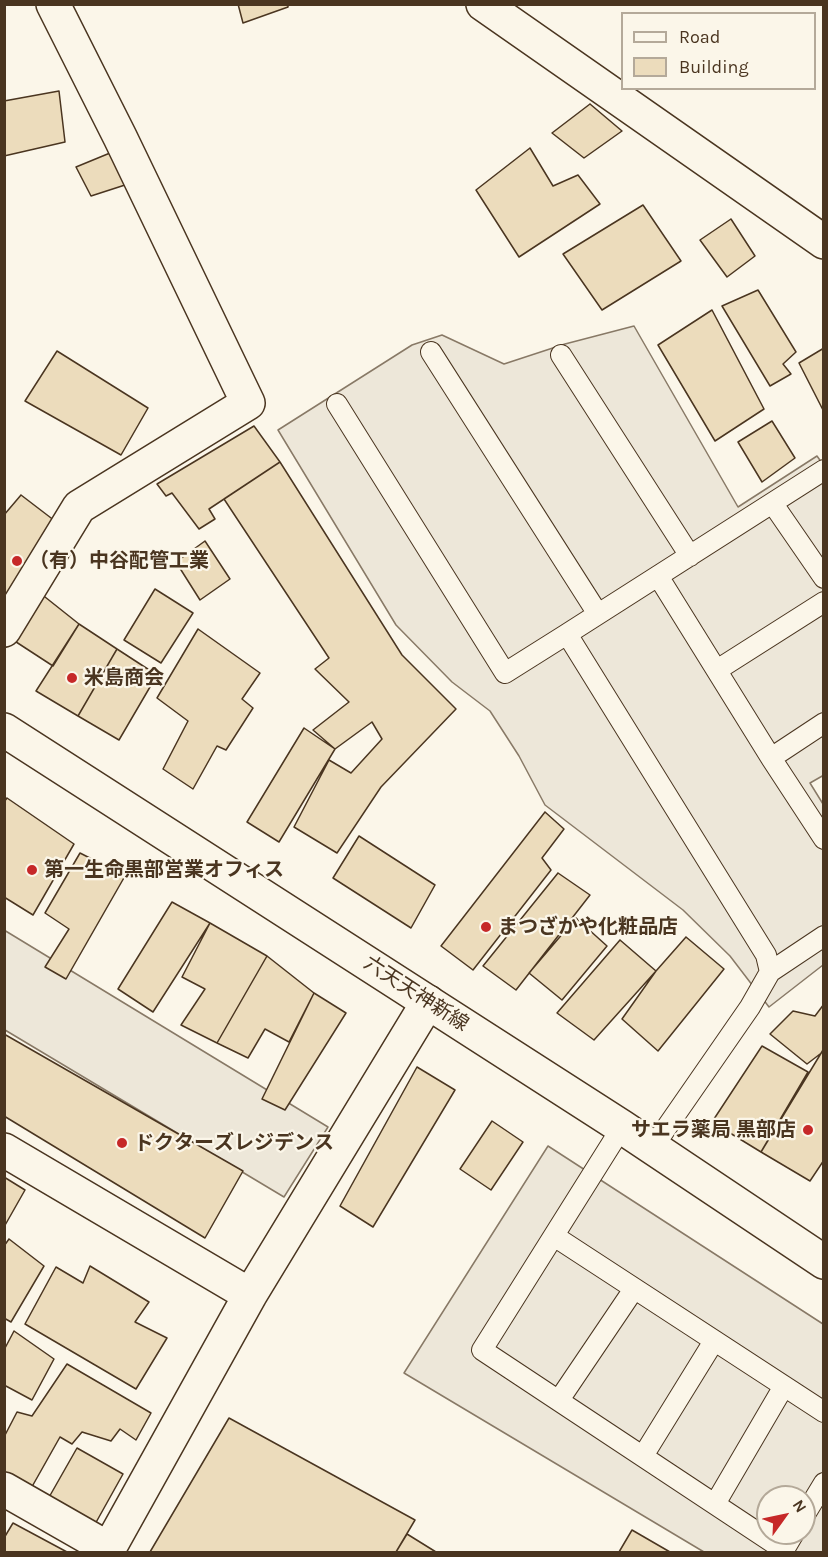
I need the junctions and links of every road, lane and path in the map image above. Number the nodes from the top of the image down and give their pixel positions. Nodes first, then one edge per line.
1 (483, 4) edge
2 (57, 6) edge
3 (824, 242) edge
4 (431, 352) dead end
5 (561, 355) dead end
6 (337, 404) dead end
7 (824, 470) edge
8 (773, 504) junction
9 (690, 556) junction
10 (658, 576) junction
11 (824, 578) edge
12 (824, 602) edge
13 (598, 614) junction
14 (4, 630) edge
15 (567, 634) junction
16 (717, 670) junction
17 (824, 723) edge
18 (4, 730) edge
19 (771, 758) junction
20 (824, 839) edge
21 (824, 936) edge
22 (770, 972) junction
23 (428, 1002) junction
24 (622, 1127) junction
25 (653, 1147) junction
26 (4, 1150) edge
27 (554, 1236) junction
28 (824, 1262) edge
29 (634, 1289) junction
30 (250, 1295) junction
31 (714, 1341) junction
32 (784, 1386) junction
33 (559, 1400) junction
34 (824, 1412) edge
35 (643, 1456) junction
36 (824, 1483) edge
37 (4, 1489) edge
38 (816, 1496) edge
39 (715, 1504) junction
40 (108, 1551) edge
41 (786, 1551) edge

1 - 3 street
2 - 14 street
4 - 13 lane
5 - 9 lane
6 - 15 lane
7 - 8 lane
8 - 9 lane
8 - 11 lane
9 - 10 lane
10 - 13 lane
10 - 16 lane
12 - 16 lane
13 - 15 lane
15 - 22 lane
16 - 19 lane
17 - 19 lane
18 - 23 street, 六天天神新線
19 - 20 lane
21 - 22 lane
22 - 25 lane
23 - 24 street, 六天天神新線
23 - 30 street
24 - 25 street, 六天天神新線
24 - 27 lane
25 - 28 street, 六天天神新線
26 - 30 street
27 - 29 lane
27 - 33 lane
29 - 31 lane
29 - 33 lane
30 - 40 street
31 - 32 lane
31 - 35 lane
32 - 34 lane
32 - 39 lane
33 - 35 lane
35 - 39 lane
36 - 38 lane
37 - 40 street
39 - 41 lane

